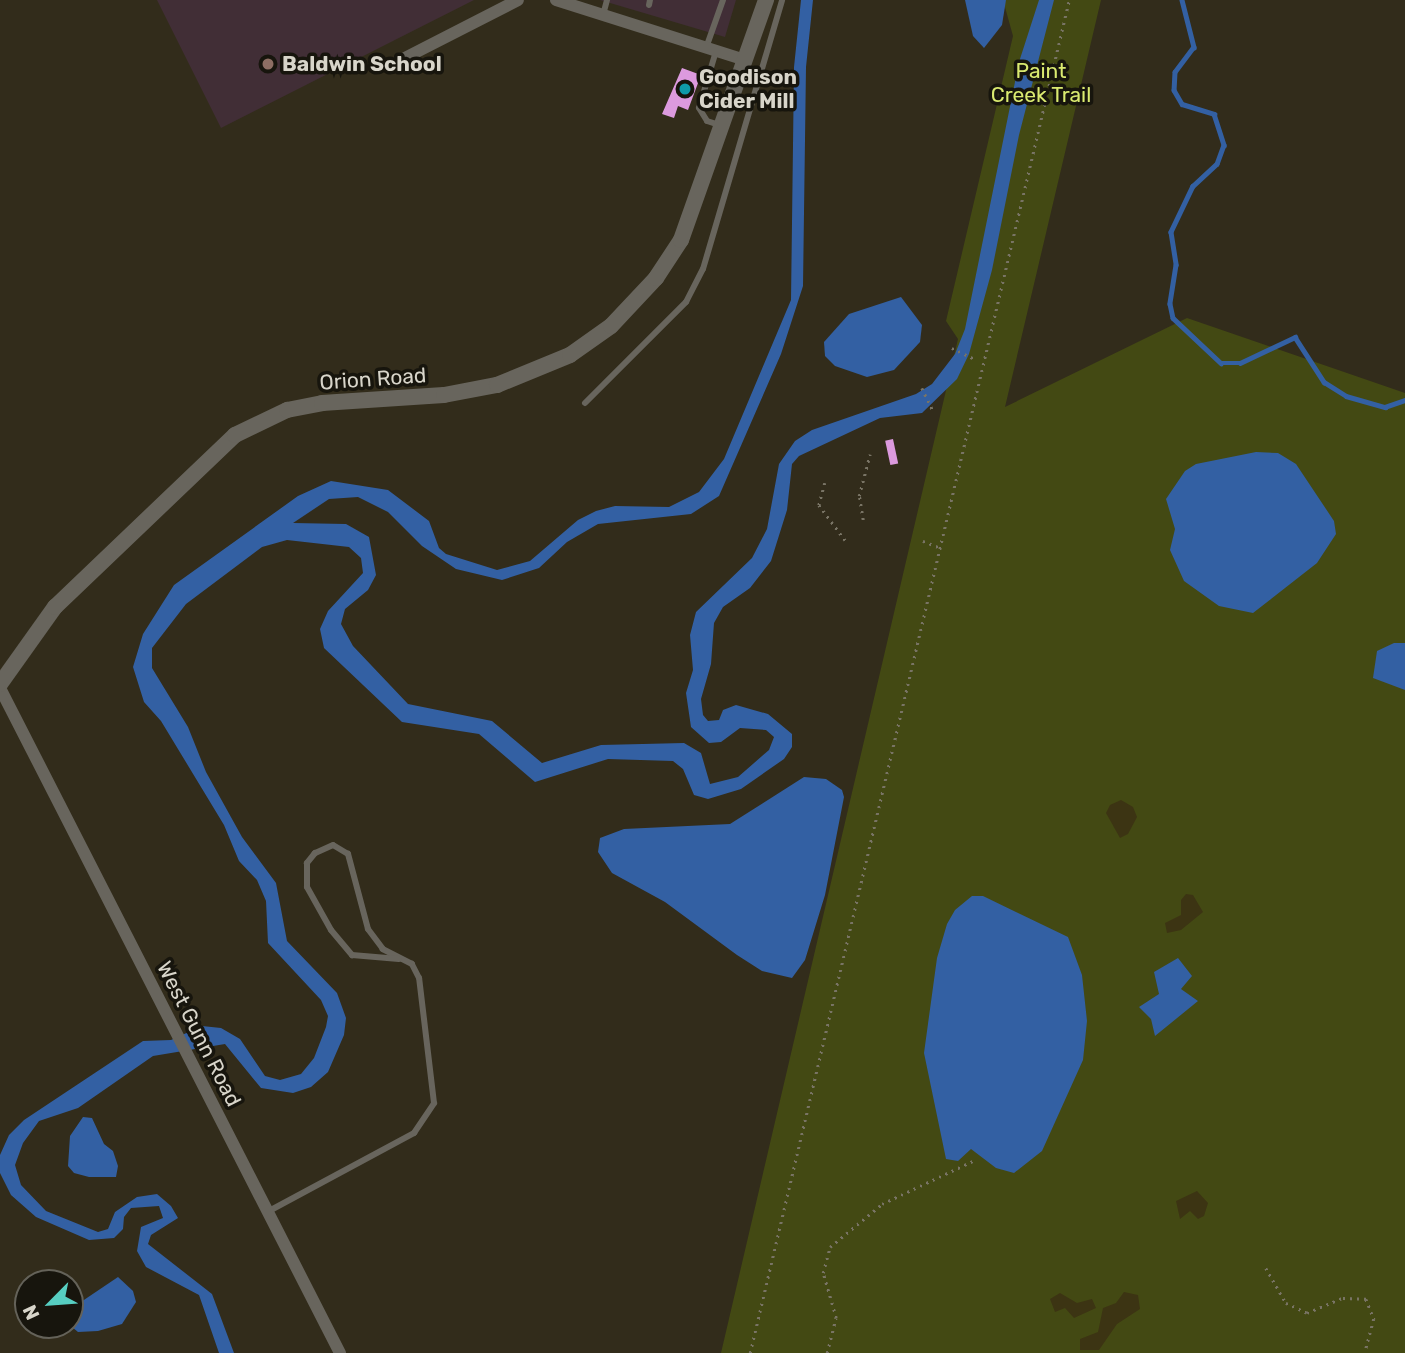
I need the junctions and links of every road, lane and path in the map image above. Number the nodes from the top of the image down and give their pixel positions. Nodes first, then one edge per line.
1 (518, 0) edge
2 (607, 0) edge
3 (723, 0) edge
4 (766, 0) edge
5 (782, 0) edge
6 (1069, 0) edge
7 (560, 1) edge
8 (602, 16) junction
9 (711, 49) junction
10 (745, 60) junction
11 (395, 63) dead end
12 (724, 127) junction
13 (952, 348) dead end
14 (975, 359) dead end
15 (922, 388) dead end
16 (585, 403) dead end
17 (933, 411) dead end
18 (870, 454) dead end
19 (825, 483) dead end
20 (863, 520) dead end
21 (845, 540) dead end
22 (923, 541) dead end
23 (940, 548) junction
24 (0, 686) edge
25 (400, 959) junction
26 (975, 1160) dead end
27 (269, 1211) junction
28 (1266, 1268) dead end
29 (340, 1353) edge
30 (750, 1353) edge
31 (827, 1353) edge
32 (1365, 1353) edge

1 - 11 street
2 - 8 lane
3 - 9 lane
4 - 10 street, Orion Road
5 - 16 lane
6 - 23 path
7 - 8 street
8 - 9 street
9 - 10 street
9 - 12 lane
10 - 12 street, Orion Road
12 - 24 street, Orion Road
13 - 14 path
15 - 17 path
18 - 20 path
19 - 21 path
22 - 23 path
23 - 30 path
24 - 27 street, West Gunn Road
25 - 25 lane
25 - 27 lane
26 - 31 path
27 - 29 street, West Gunn Road
28 - 32 path

